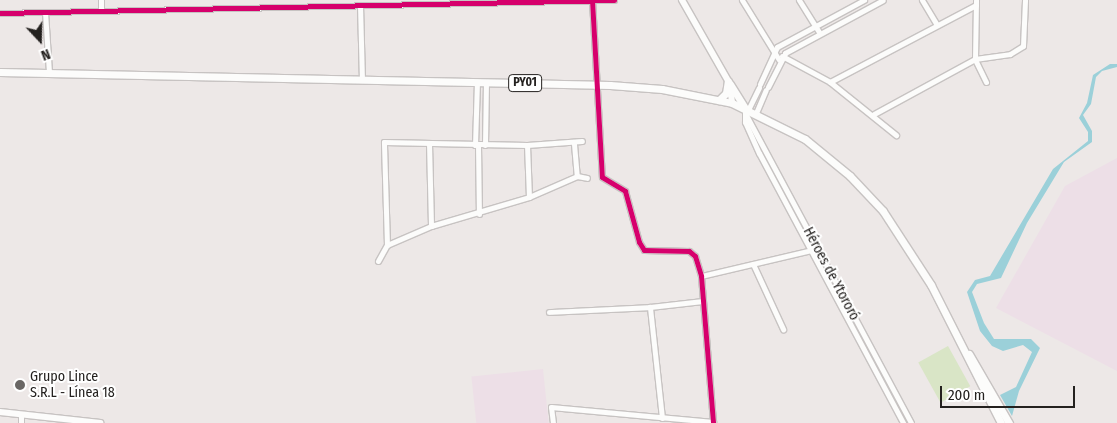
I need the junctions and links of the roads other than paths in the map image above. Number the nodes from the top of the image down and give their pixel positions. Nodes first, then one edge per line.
1 (100, 0) edge
2 (206, 0) edge
3 (567, 0) edge
4 (592, 0) edge
5 (614, 0) edge
6 (682, 0) edge
7 (742, 0) edge
8 (799, 0) edge
9 (864, 0) edge
10 (883, 0) edge
11 (922, 0) edge
12 (1025, 0) edge
13 (416, 2) edge
14 (976, 2) edge
15 (310, 3) edge
16 (360, 5) junction
17 (206, 8) junction
18 (101, 10) junction
19 (45, 12) junction
20 (0, 13) edge
21 (937, 25) junction
22 (815, 26) junction
23 (820, 33) junction
24 (774, 52) junction
25 (780, 58) junction
26 (975, 59) junction
27 (0, 72) edge
28 (49, 73) junction
29 (362, 80) junction
30 (478, 82) junction
31 (486, 82) junction
32 (729, 82) junction
33 (830, 82) junction
34 (986, 82) dead end
35 (595, 84) junction
36 (718, 100) junction
37 (732, 104) junction
38 (746, 111) junction
39 (756, 113) junction
40 (874, 114) junction
41 (896, 135) dead end
42 (582, 141) dead end
43 (429, 144) junction
44 (574, 144) junction
45 (476, 145) junction
46 (485, 145) junction
47 (528, 145) junction
48 (577, 176) junction
49 (587, 178) dead end
50 (529, 197) junction
51 (479, 214) junction
52 (431, 226) junction
53 (387, 245) junction
54 (814, 249) junction
55 (378, 261) dead end
56 (753, 264) junction
57 (701, 276) junction
58 (703, 301) junction
59 (650, 307) junction
60 (548, 312) dead end
61 (783, 329) dead end
62 (884, 375) junction
63 (877, 379) junction
64 (0, 412) edge
65 (21, 414) junction
66 (662, 418) junction
67 (1004, 421) edge
68 (76, 422) edge
69 (713, 422) edge
70 (21, 423) edge
71 (100, 423) edge
72 (553, 423) edge
73 (904, 423) edge
74 (911, 423) edge

1 - 18 street
2 - 17 street
3 - 4 street
3 - 13 street
4 - 5 street
4 - 35 street
6 - 32 main road
7 - 24 street
8 - 22 street
9 - 22 street
10 - 23 street
11 - 21 street
12 - 26 street
13 - 16 street
14 - 21 street
14 - 26 street
15 - 16 street
15 - 17 street
16 - 29 street
17 - 18 street
18 - 19 street
19 - 20 street
19 - 28 street
21 - 33 street
22 - 23 street
22 - 24 street
23 - 25 street
24 - 25 street
24 - 38 street
25 - 33 street
25 - 39 street
26 - 34 street
26 - 40 street
27 - 28 highway, PY01
28 - 29 highway, PY01
29 - 30 highway, PY01
30 - 31 highway, PY01
30 - 45 street
31 - 35 highway, PY01
31 - 46 street
32 - 36 highway
32 - 37 main road
32 - 38 highway
33 - 40 street
35 - 36 highway, PY01
35 - 57 street
36 - 37 highway, PY01
37 - 38 highway, PY01
38 - 39 highway, PY01
38 - 54 street, Héroes de Ytororó
39 - 67 highway, PY01
40 - 41 street
42 - 44 street
43 - 45 street
43 - 52 street
43 - 53 street
44 - 47 street
44 - 48 street
45 - 46 street
45 - 51 street
46 - 47 street
47 - 50 street
48 - 49 street
48 - 50 street
50 - 51 street
51 - 52 street
52 - 53 street
53 - 55 street
54 - 56 street
54 - 62 street, Héroes de Ytororó
54 - 63 street, Héroes de Ytororó
56 - 57 street
56 - 61 street
57 - 58 street
58 - 59 street
58 - 69 street
59 - 60 street
59 - 66 street
62 - 63 street
62 - 74 street, Héroes de Ytororó
63 - 73 street, Héroes de Ytororó
64 - 65 main road
65 - 68 main road
65 - 70 street
66 - 69 street
66 - 72 street
68 - 71 main road

